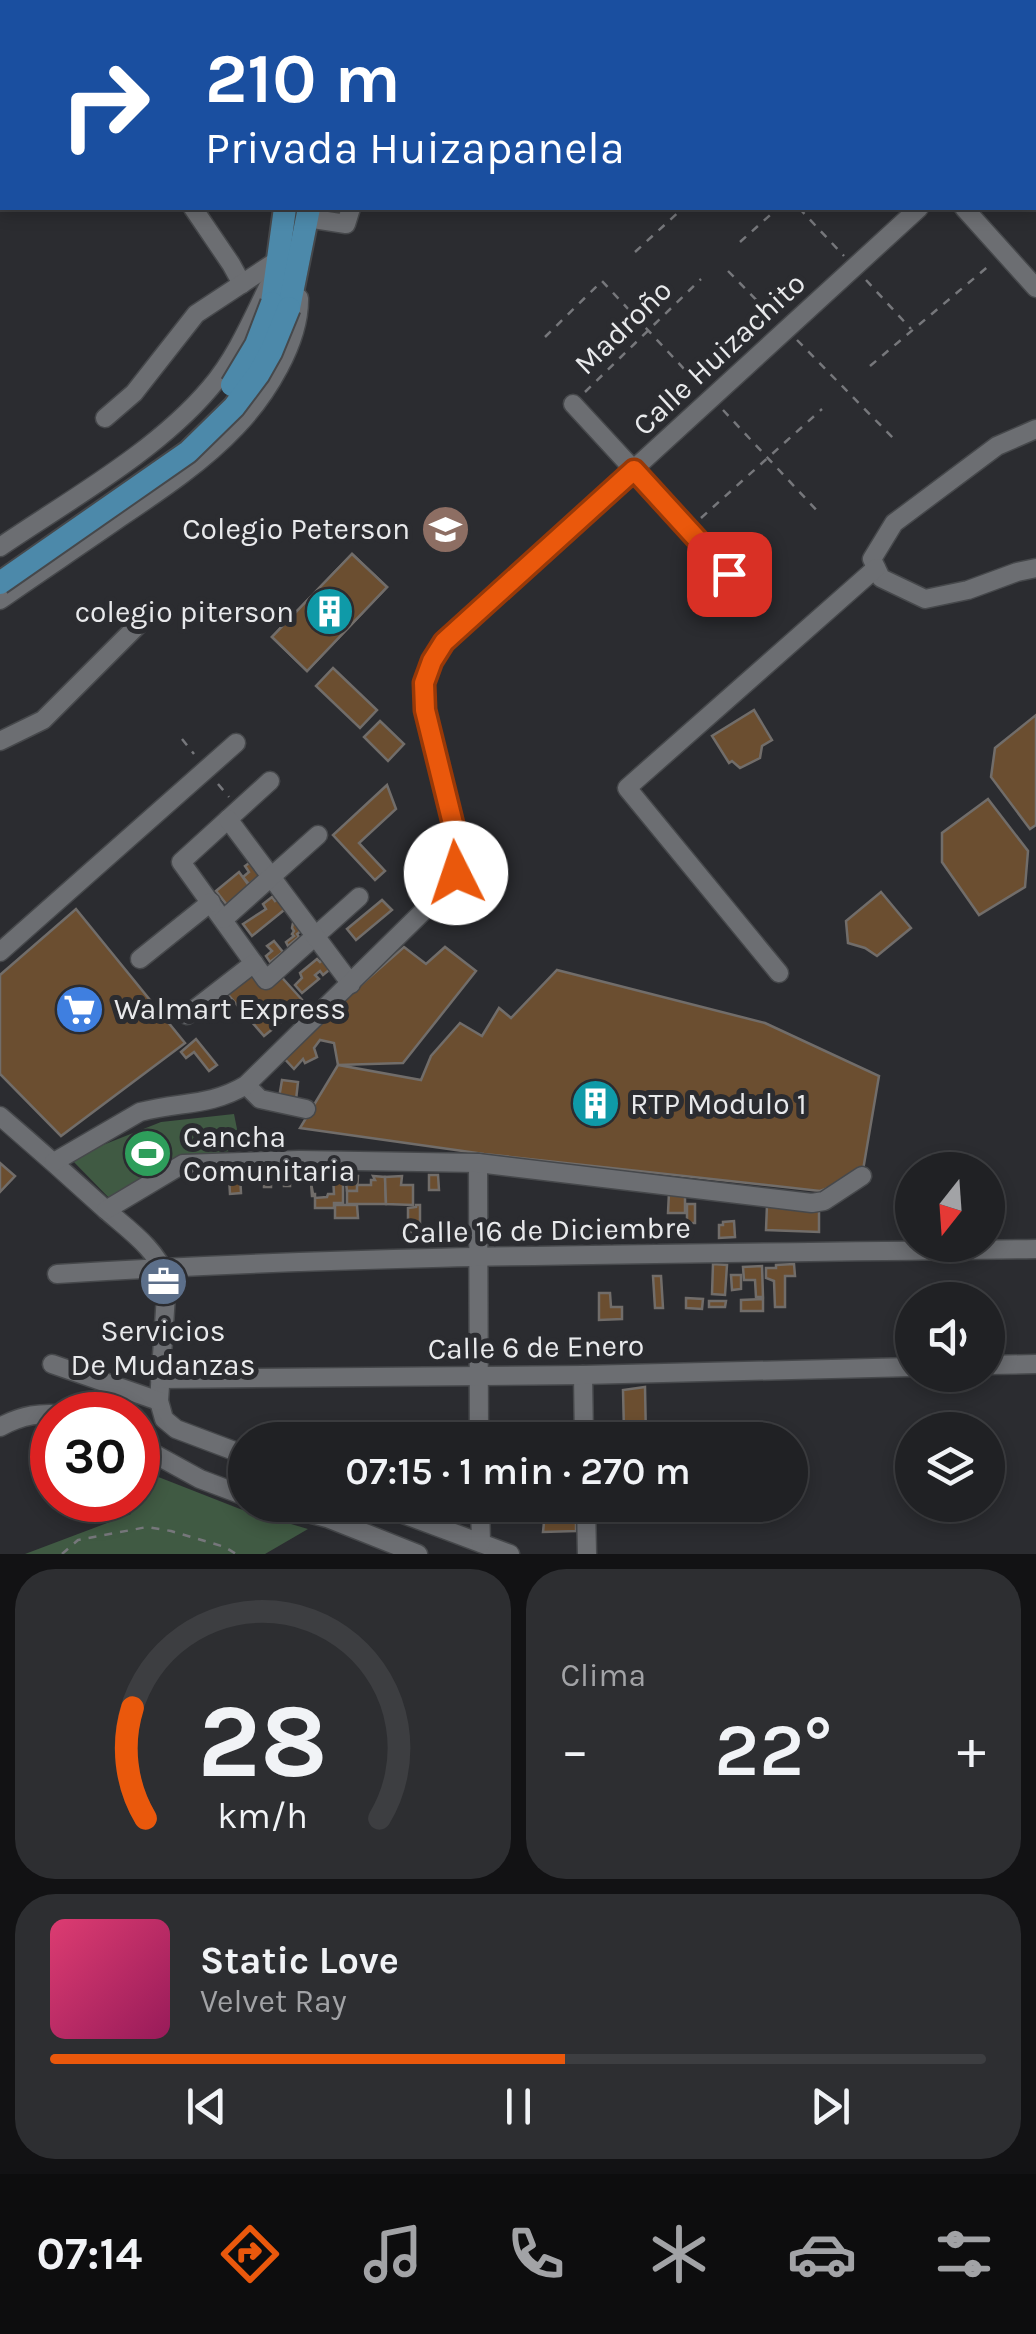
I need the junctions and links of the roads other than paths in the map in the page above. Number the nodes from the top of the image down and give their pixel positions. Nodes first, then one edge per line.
1 (193, 210) edge
2 (284, 210) edge
3 (350, 210) edge
4 (917, 210) edge
5 (966, 210) edge
6 (308, 213) edge
7 (284, 264) junction
8 (242, 284) junction
9 (1036, 288) edge
10 (281, 306) junction
11 (573, 404) road end
12 (105, 418) dead end
13 (1036, 429) edge
14 (634, 470) junction
15 (66, 502) junction
16 (92, 538) junction
17 (0, 547) edge
18 (0, 568) edge
19 (876, 568) junction
20 (1036, 568) edge
21 (729, 574) dead end
22 (6, 583) edge
23 (0, 600) edge
24 (139, 624) dead end
25 (0, 741) edge
26 (236, 743) dead end
27 (270, 780) dead end
28 (234, 814) junction
29 (318, 834) dead end
30 (271, 876) junction
31 (358, 897) dead end
32 (211, 902) junction
33 (224, 919) junction
34 (314, 936) junction
35 (0, 952) edge
36 (140, 959) dead end
37 (254, 963) junction
38 (779, 973) dead end
39 (351, 984) junction
40 (187, 1015) dead end
41 (246, 1084) junction
42 (306, 1109) dead end
43 (0, 1116) edge
44 (54, 1162) junction
45 (478, 1163) junction
46 (862, 1176) dead end
47 (106, 1210) junction
48 (1036, 1249) edge
49 (478, 1258) junction
50 (164, 1267) junction
51 (57, 1274) dead end
52 (52, 1364) dead end
53 (1036, 1364) edge
54 (1005, 1365) edge
55 (895, 1367) edge
56 (477, 1376) junction
57 (583, 1376) junction
58 (160, 1378) junction
59 (133, 1392) edge
60 (159, 1392) edge
61 (160, 1405) edge
62 (30, 1415) edge
63 (478, 1422) edge
64 (584, 1422) edge
65 (0, 1427) edge
66 (228, 1449) edge
67 (160, 1457) edge
68 (228, 1489) edge
69 (338, 1522) edge
70 (425, 1522) edge
71 (480, 1522) edge
72 (586, 1522) edge
73 (481, 1543) junction
74 (418, 1554) edge
75 (510, 1554) edge
76 (587, 1554) edge

1 - 8 street
2 - 7 main road
3 - 6 street
4 - 14 street, Calle Huizachito
5 - 9 street
6 - 7 main road
7 - 8 street
7 - 10 main road
7 - 15 street
7 - 16 street
8 - 12 street
10 - 18 main road, bridge
10 - 22 main road, bridge
11 - 14 street
13 - 19 street
14 - 21 street
14 - 39 street, Calle Huizachito
15 - 16 street
15 - 17 street
16 - 22 street
19 - 20 street
19 - 38 street
22 - 23 street
24 - 25 street
26 - 35 street
27 - 28 street
28 - 30 street
28 - 32 street
29 - 30 street
30 - 33 street
30 - 34 street
31 - 34 street
32 - 33 street
32 - 36 street
33 - 37 street
34 - 37 street
34 - 39 street
37 - 40 street
39 - 41 street, Calle Huizachito
41 - 42 street
41 - 44 street, Calle Huizachito
43 - 44 street
44 - 47 street
45 - 46 street
45 - 47 street
45 - 49 street
47 - 50 street
48 - 49 street, Calle 16 de Diciembre
49 - 50 street, Calle 16 de Diciembre
49 - 56 street
50 - 51 street, Calle 16 de Diciembre
50 - 58 street
52 - 59 street
53 - 54 street
55 - 57 street, Calle 6 de Enero
56 - 57 street, Calle 6 de Enero
56 - 58 street, Calle 6 de Enero
56 - 63 street
57 - 64 street
58 - 60 street
61 - 66 street
62 - 65 street
67 - 68 street
69 - 74 street
70 - 73 street
71 - 73 street
72 - 76 street
73 - 75 street

